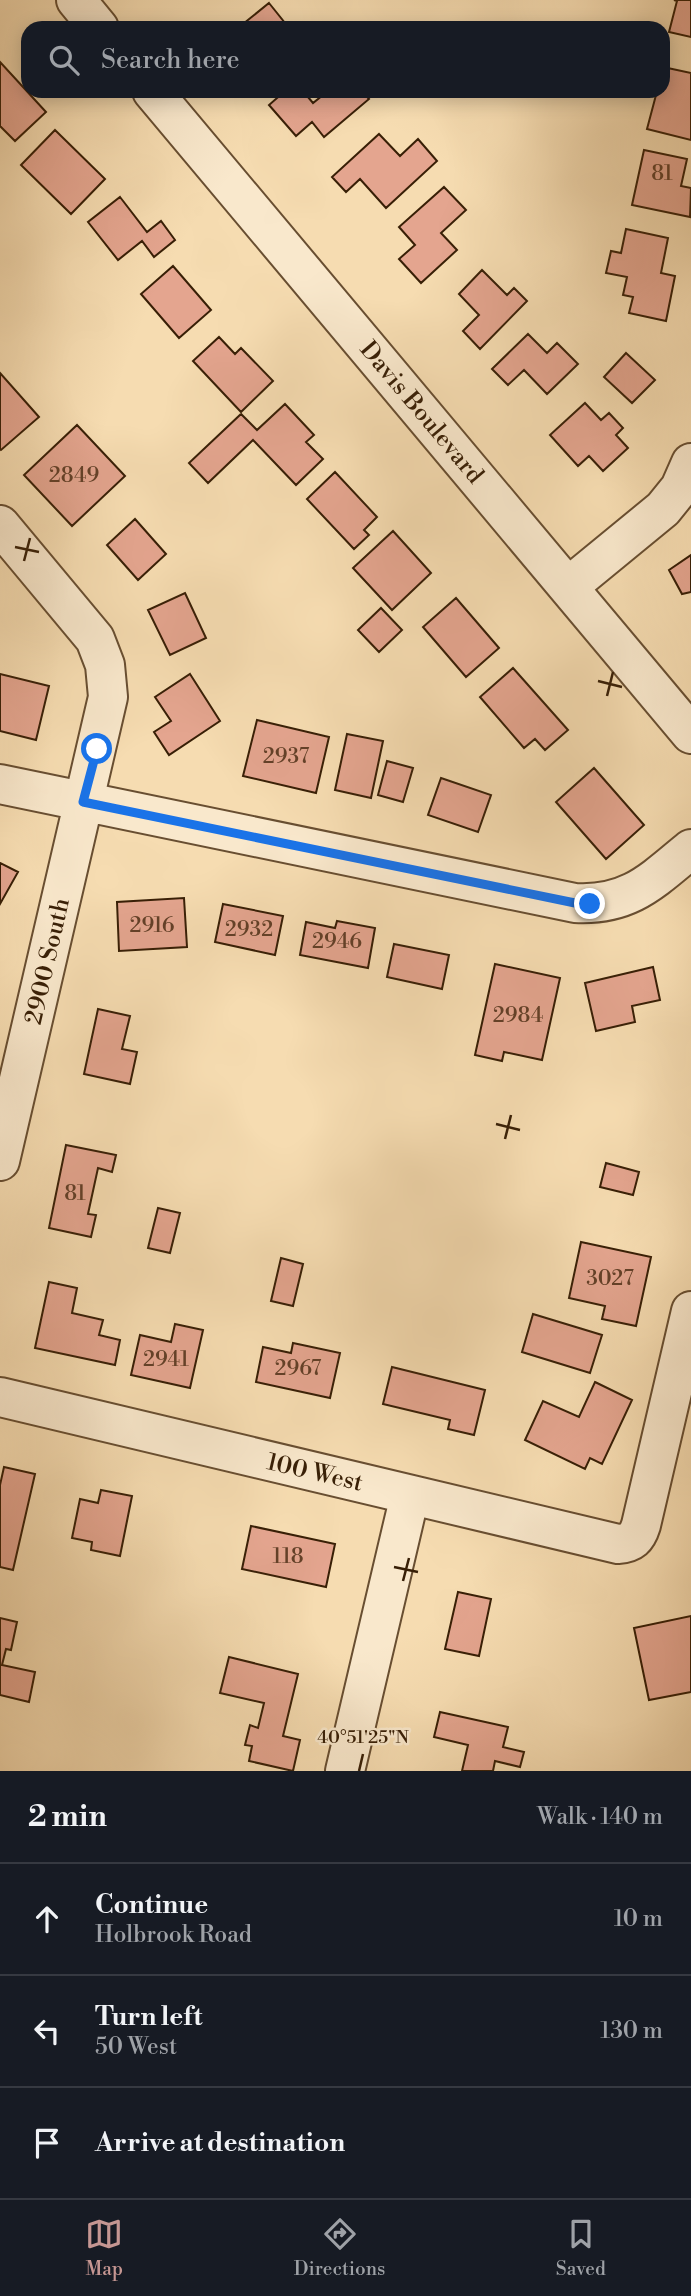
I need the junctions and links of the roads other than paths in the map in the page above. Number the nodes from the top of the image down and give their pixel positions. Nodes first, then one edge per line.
1 (76, 0) edge
2 (93, 21) edge
3 (158, 98) edge
4 (691, 463) edge
5 (0, 525) edge
6 (568, 587) junction
7 (691, 734) edge
8 (0, 784) edge
9 (83, 802) junction
10 (691, 849) edge
11 (0, 1161) edge
12 (691, 1310) edge
13 (0, 1397) edge
14 (410, 1495) junction
15 (345, 1771) edge

1 - 2 street
3 - 6 street, Davis Boulevard
4 - 6 street
5 - 9 street, 2900 South
6 - 7 street, Davis Boulevard
8 - 9 street
9 - 10 street
9 - 11 street, 2900 South
12 - 14 street, 100 West
13 - 14 street, 100 West
14 - 15 street

